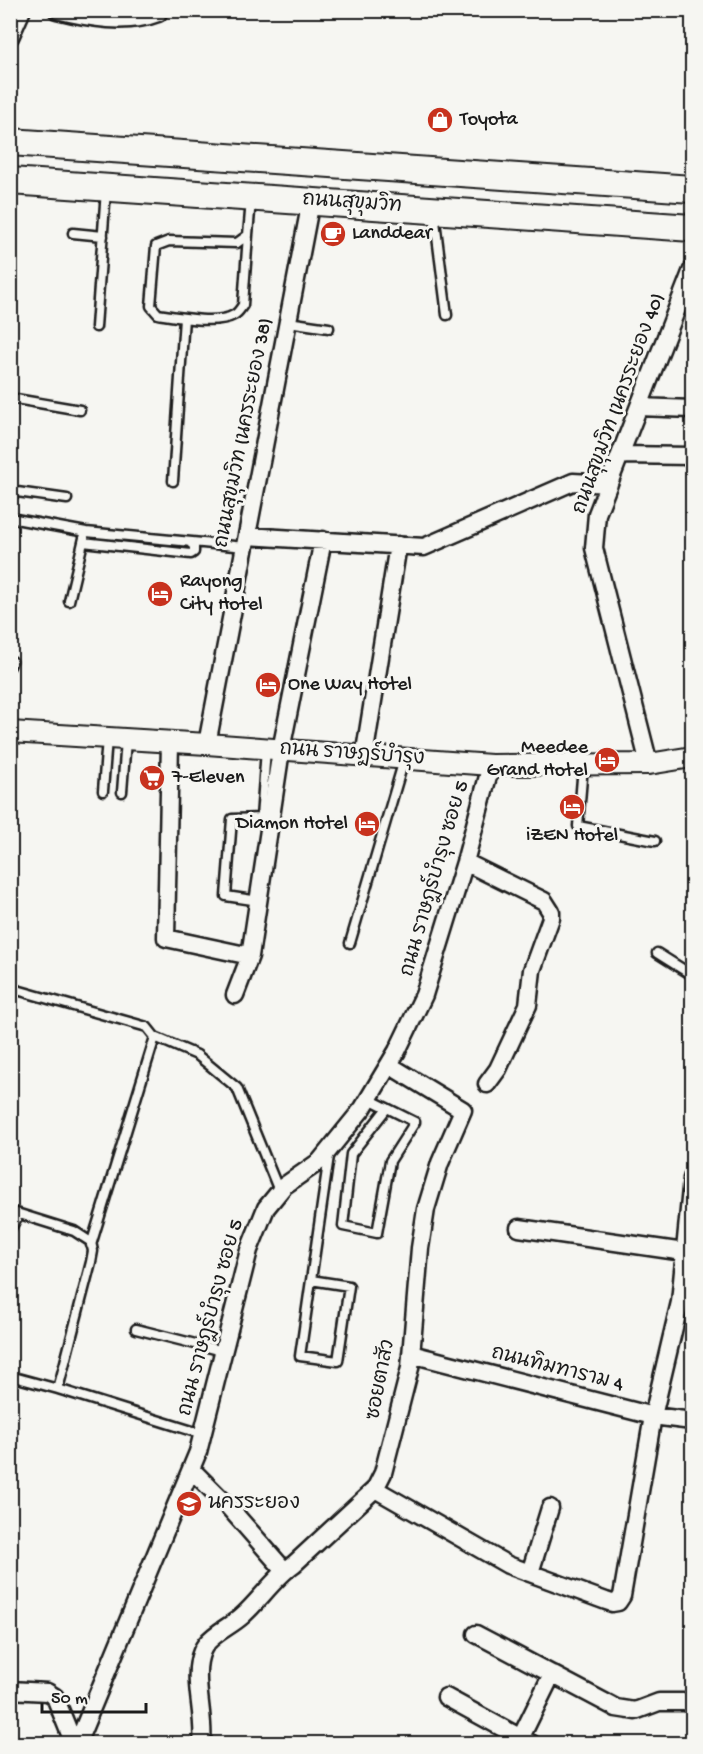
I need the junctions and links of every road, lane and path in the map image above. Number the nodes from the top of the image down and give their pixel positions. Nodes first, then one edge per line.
1 (22, 10) edge
2 (57, 10) edge
3 (159, 10) edge
4 (10, 37) edge
5 (10, 142) edge
6 (10, 181) edge
7 (106, 187) junction
8 (693, 189) edge
9 (251, 197) junction
10 (311, 201) junction
11 (434, 210) junction
12 (693, 228) edge
13 (73, 233) dead end
14 (103, 236) junction
15 (248, 236) junction
16 (693, 270) edge
17 (447, 315) dead end
18 (184, 318) junction
19 (288, 322) junction
20 (96, 327) dead end
21 (329, 328) dead end
22 (10, 398) edge
23 (639, 407) junction
24 (693, 409) edge
25 (80, 410) dead end
26 (620, 455) junction
27 (693, 456) edge
28 (173, 481) dead end
29 (609, 484) junction
30 (10, 491) edge
31 (67, 499) dead end
32 (10, 518) edge
33 (86, 532) junction
34 (323, 540) junction
35 (246, 541) junction
36 (83, 542) junction
37 (189, 542) junction
38 (398, 545) junction
39 (69, 601) dead end
40 (10, 732) edge
41 (117, 738) junction
42 (170, 742) junction
43 (207, 744) junction
44 (274, 749) junction
45 (364, 757) junction
46 (693, 757) edge
47 (404, 760) junction
48 (649, 764) junction
49 (491, 765) junction
50 (583, 766) junction
51 (103, 791) dead end
52 (122, 792) dead end
53 (655, 841) dead end
54 (465, 862) junction
55 (259, 901) junction
56 (350, 943) dead end
57 (657, 953) dead end
58 (250, 956) junction
59 (693, 975) edge
60 (10, 988) edge
61 (235, 995) dead end
62 (155, 1037) junction
63 (389, 1065) junction
64 (487, 1084) dead end
65 (369, 1099) junction
66 (387, 1108) junction
67 (325, 1155) junction
68 (693, 1178) edge
69 (281, 1189) junction
70 (15, 1212) edge
71 (519, 1228) dead end
72 (10, 1230) edge
73 (92, 1245) junction
74 (684, 1252) junction
75 (311, 1280) junction
76 (136, 1329) dead end
77 (223, 1351) junction
78 (411, 1354) junction
79 (10, 1376) edge
80 (58, 1389) junction
81 (653, 1416) junction
82 (693, 1421) edge
83 (202, 1434) junction
84 (191, 1469) junction
85 (375, 1489) junction
86 (550, 1508) dead end
87 (284, 1570) junction
88 (530, 1573) junction
89 (476, 1634) dead end
90 (552, 1674) junction
91 (10, 1690) edge
92 (446, 1697) dead end
93 (693, 1702) edge
94 (526, 1740) edge
95 (76, 1743) edge
96 (202, 1743) edge

1 - 4 street
2 - 3 street
5 - 8 main road, ถนนสุขุมวิท
6 - 7 main road, ถนนสุขุมวิท
7 - 9 main road, ถนนสุขุมวิท
7 - 14 lane
9 - 10 main road, ถนนสุขุมวิท
9 - 15 lane
10 - 11 main road, ถนนสุขุมวิท
10 - 19 street, ถนนสุขุมวิท (นครระยอง 38)
11 - 12 main road, ถนนสุขุมวิท
11 - 17 lane
13 - 14 lane
14 - 20 lane
15 - 18 lane
15 - 18 lane
16 - 23 street, ถนนสุขุมวิท (นครระยอง 40)
18 - 28 lane
19 - 21 lane
19 - 35 street, ถนนสุขุมวิท (นครระยอง 38)
22 - 25 lane
23 - 24 street
23 - 26 street, ถนนสุขุมวิท (นครระยอง 40)
26 - 27 street
26 - 29 street, ถนนสุขุมวิท (นครระยอง 40)
29 - 38 street
29 - 48 street, ถนนสุขุมวิท (นครระยอง 40)
30 - 31 lane
32 - 33 lane
33 - 36 lane
33 - 37 lane
34 - 35 street
34 - 38 street
34 - 44 street
35 - 37 lane
35 - 43 street, ถนนสุขุมวิท (นครระยอง 38)
36 - 37 lane
36 - 39 lane
38 - 45 street
40 - 41 street, ถนน ราษฎร์บำรุง
41 - 42 street, ถนน ราษฎร์บำรุง
41 - 51 lane
41 - 52 lane
42 - 43 street, ถนน ราษฎร์บำรุง
42 - 58 street
43 - 44 street, ถนน ราษฎร์บำรุง
44 - 45 street, ถนน ราษฎร์บำรุง
44 - 55 street
44 - 55 lane
45 - 47 street, ถนน ราษฎร์บำรุง
46 - 48 street, ถนน ราษฎร์บำรุง
47 - 49 street, ถนน ราษฎร์บำรุง
47 - 56 lane
48 - 50 street, ถนน ราษฎร์บำรุง
49 - 50 street, ถนน ราษฎร์บำรุง
49 - 54 street, ถนน ราษฎร์บำรุง ซอย 5
50 - 53 lane
54 - 63 street, ถนน ราษฎร์บำรุง ซอย 5
54 - 64 street
55 - 58 street
57 - 59 lane
58 - 61 street
60 - 62 lane
62 - 69 lane
62 - 73 lane
63 - 65 street, ถนน ราษฎร์บำรุง ซอย 5
63 - 78 street, ซอยตาสัว
65 - 66 lane
65 - 67 street, ถนน ราษฎร์บำรุง ซอย 5
66 - 66 lane
67 - 69 street, ถนน ราษฎร์บำรุง ซอย 5
67 - 75 lane
68 - 74 street
69 - 77 street, ถนน ราษฎร์บำรุง ซอย 5
70 - 72 lane
70 - 73 lane
71 - 74 street
73 - 80 lane
74 - 81 street
75 - 75 lane
76 - 77 lane
77 - 83 street, ถนน ราษฎร์บำรุง ซอย 5
78 - 81 street, ถนนทิมทาราม 4
78 - 85 street, ซอยตาสัว
79 - 80 lane
80 - 83 lane
81 - 82 street, ถนนทิมทาราม 4
81 - 88 street
83 - 84 street, ถนน ราษฎร์บำรุง ซอย 5
84 - 87 street
84 - 95 street, ถนน ราษฎร์บำรุง ซอย 5
85 - 87 street, ซอยตาสัว
85 - 88 street
86 - 88 street
87 - 96 street, ซอยตาสัว
89 - 90 street
90 - 93 street
90 - 94 street
91 - 95 street
92 - 94 street

